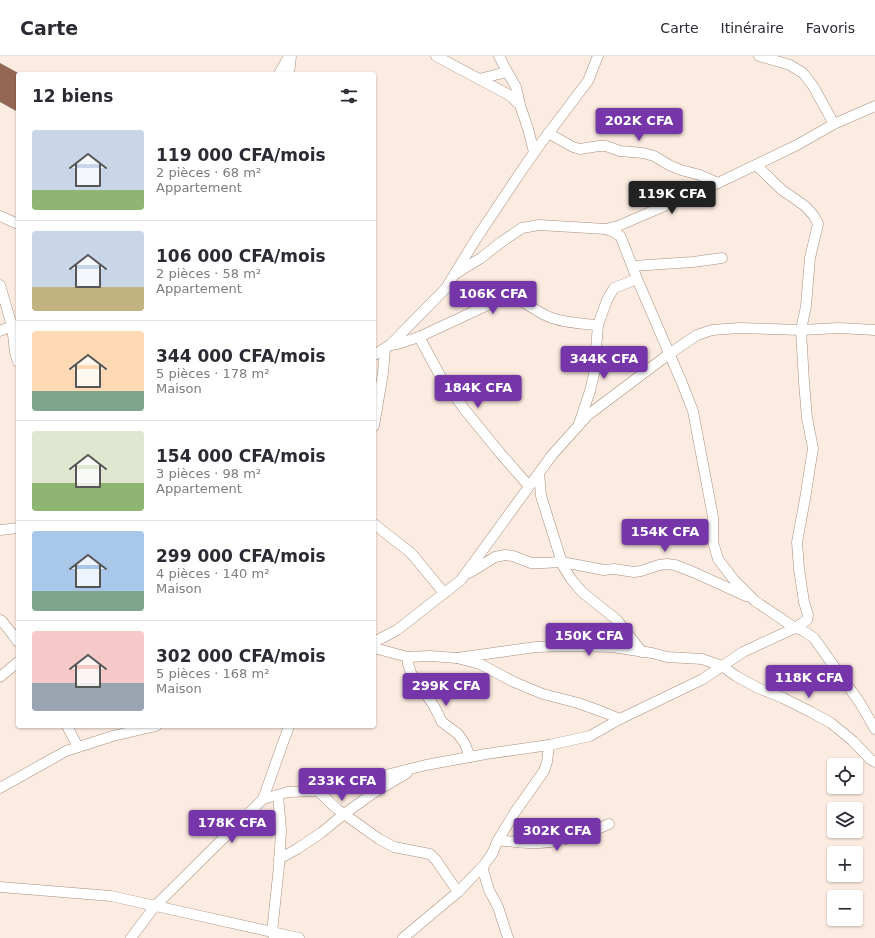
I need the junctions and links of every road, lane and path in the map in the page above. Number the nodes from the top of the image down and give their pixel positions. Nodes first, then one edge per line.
1 (290, 56) edge
2 (436, 56) edge
3 (499, 56) edge
4 (598, 56) edge
5 (759, 56) edge
6 (280, 72) edge
7 (289, 72) edge
8 (507, 72) junction
9 (479, 79) junction
10 (520, 105) junction
11 (875, 106) edge
12 (834, 124) junction
13 (548, 133) junction
14 (534, 152) junction
15 (756, 165) junction
16 (718, 184) junction
17 (0, 216) edge
18 (16, 223) edge
19 (606, 229) junction
20 (722, 258) dead end
21 (633, 266) junction
22 (455, 274) junction
23 (637, 279) junction
24 (0, 285) edge
25 (15, 325) edge
26 (598, 325) junction
27 (801, 330) junction
28 (875, 330) edge
29 (0, 331) edge
30 (419, 336) junction
31 (387, 347) junction
32 (376, 354) edge
33 (669, 354) junction
34 (16, 355) edge
35 (376, 414) edge
36 (577, 427) junction
37 (539, 473) junction
38 (529, 486) junction
39 (376, 526) edge
40 (16, 528) edge
41 (0, 530) edge
42 (562, 562) junction
43 (465, 575) junction
44 (444, 593) junction
45 (755, 601) junction
46 (0, 620) edge
47 (795, 628) junction
48 (16, 639) edge
49 (376, 641) edge
50 (376, 649) edge
51 (642, 652) junction
52 (408, 657) junction
53 (457, 658) junction
54 (16, 664) edge
55 (722, 666) junction
56 (0, 677) edge
57 (620, 720) junction
58 (68, 728) edge
59 (147, 728) edge
60 (288, 728) edge
61 (875, 729) edge
62 (549, 745) junction
63 (78, 747) junction
64 (470, 757) junction
65 (875, 762) edge
66 (418, 767) junction
67 (0, 788) edge
68 (318, 790) junction
69 (278, 795) junction
70 (263, 799) junction
71 (344, 814) junction
72 (609, 824) dead end
73 (498, 840) junction
74 (280, 859) junction
75 (482, 867) junction
76 (0, 887) edge
77 (458, 892) junction
78 (156, 906) junction
79 (273, 935) edge
80 (131, 938) edge
81 (299, 938) edge
82 (403, 938) edge
83 (508, 938) edge

1 - 6 street
1 - 7 street
2 - 9 street
3 - 8 street
4 - 13 street
5 - 12 street
8 - 9 street
8 - 10 street
9 - 10 street
10 - 14 street
11 - 12 street
12 - 15 street
13 - 14 street
13 - 16 street
14 - 22 street
15 - 16 street
15 - 27 street
16 - 19 street
17 - 18 street
19 - 21 street
19 - 22 street
20 - 21 street
21 - 23 street
22 - 31 street
23 - 26 street
23 - 33 street
24 - 25 street
25 - 29 street
25 - 34 street
26 - 30 street
26 - 36 street
27 - 28 street
27 - 33 street
27 - 47 street
30 - 31 street
30 - 38 street
31 - 32 street
31 - 35 street
33 - 36 street
33 - 45 street
36 - 37 street
37 - 38 street
37 - 42 street
38 - 43 street
39 - 44 street
40 - 41 street
42 - 43 street
42 - 45 street
42 - 51 street
43 - 44 street
44 - 49 street
45 - 47 street
46 - 48 street
47 - 55 street
47 - 61 street
50 - 52 street
51 - 53 street
51 - 55 street
52 - 53 street
52 - 64 street
53 - 57 street
54 - 56 street
55 - 57 street
55 - 65 street
57 - 62 street
58 - 63 street
59 - 63 street
60 - 70 street
62 - 64 street
62 - 73 street
63 - 67 street
64 - 66 street
66 - 68 street
66 - 71 street
68 - 69 street
68 - 71 street
69 - 70 street
69 - 74 street
70 - 78 street
71 - 74 street
71 - 77 street
72 - 73 street
73 - 75 street
74 - 79 street
75 - 77 street
75 - 83 street
76 - 78 street
77 - 82 street
78 - 79 street
78 - 80 street
79 - 81 street

